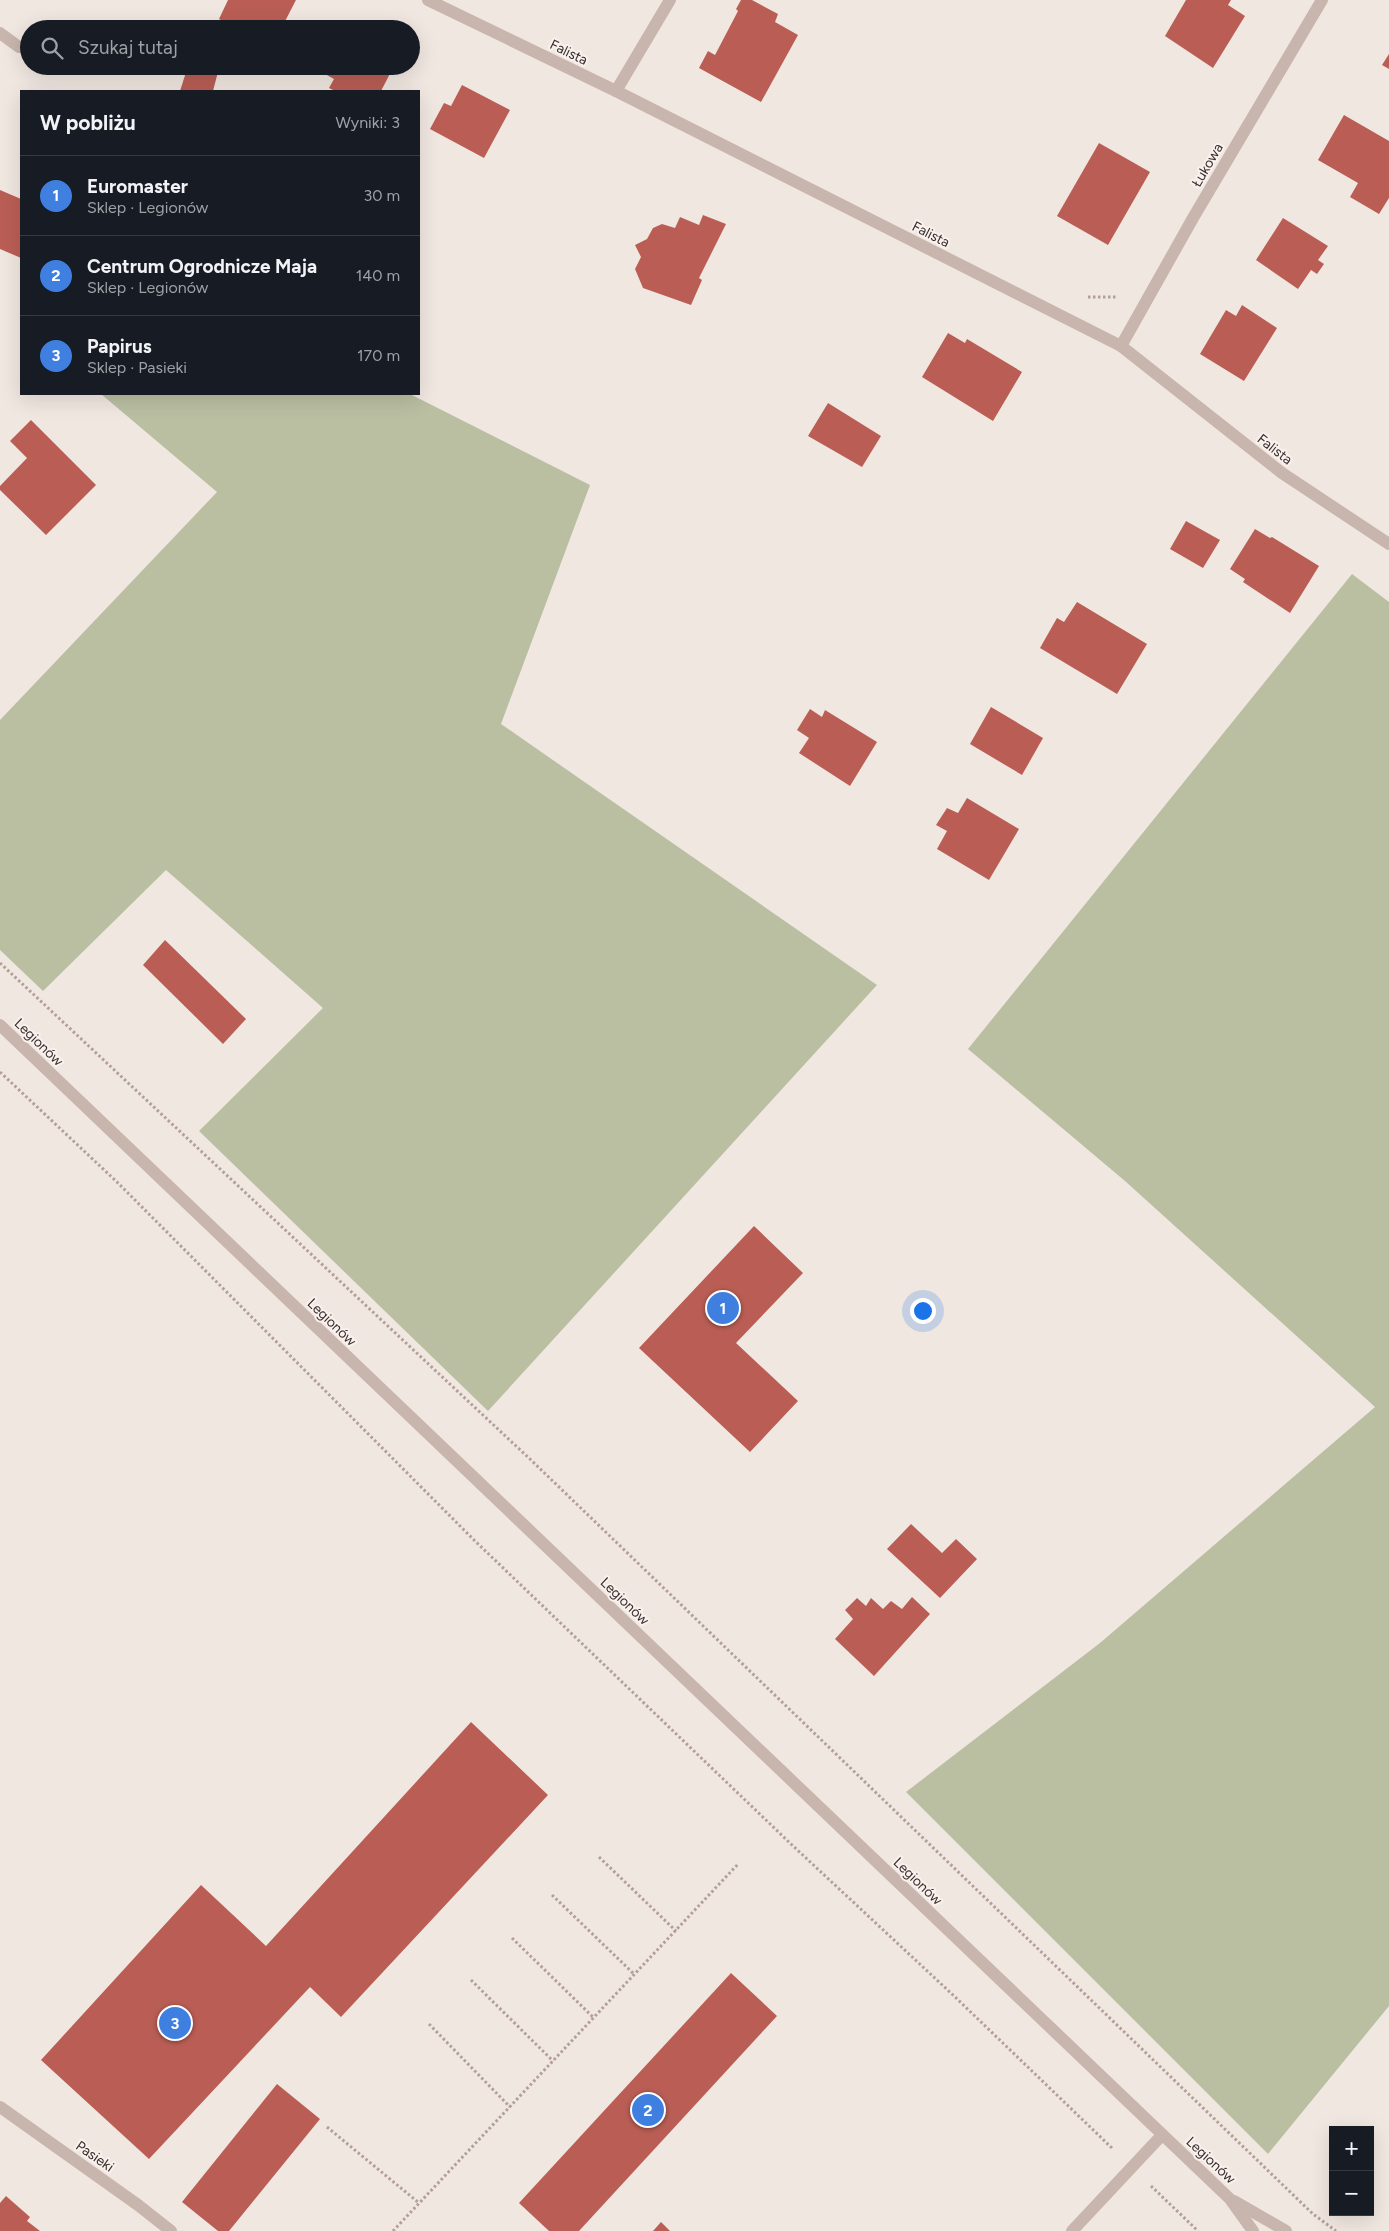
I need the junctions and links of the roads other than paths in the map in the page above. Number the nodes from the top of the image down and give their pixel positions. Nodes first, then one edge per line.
1 (428, 0) edge
2 (670, 0) edge
3 (1322, 0) edge
4 (0, 33) edge
5 (19, 46) dead end
6 (616, 92) junction
7 (1121, 346) junction
8 (1389, 544) edge
9 (0, 1025) edge
10 (0, 2107) edge
11 (1162, 2135) junction
12 (1230, 2199) junction
13 (171, 2231) edge
14 (1072, 2231) edge
15 (1253, 2231) edge
16 (1286, 2231) edge

1 - 6 street, Falista
2 - 6 street
3 - 7 street, Łukowa
4 - 5 street
6 - 7 street, Falista
7 - 8 street, Falista
9 - 11 street, Legionów
10 - 13 street, Pasieki
11 - 12 street, Legionów
11 - 14 street
12 - 15 street, Legionów
12 - 16 street, Legionów

